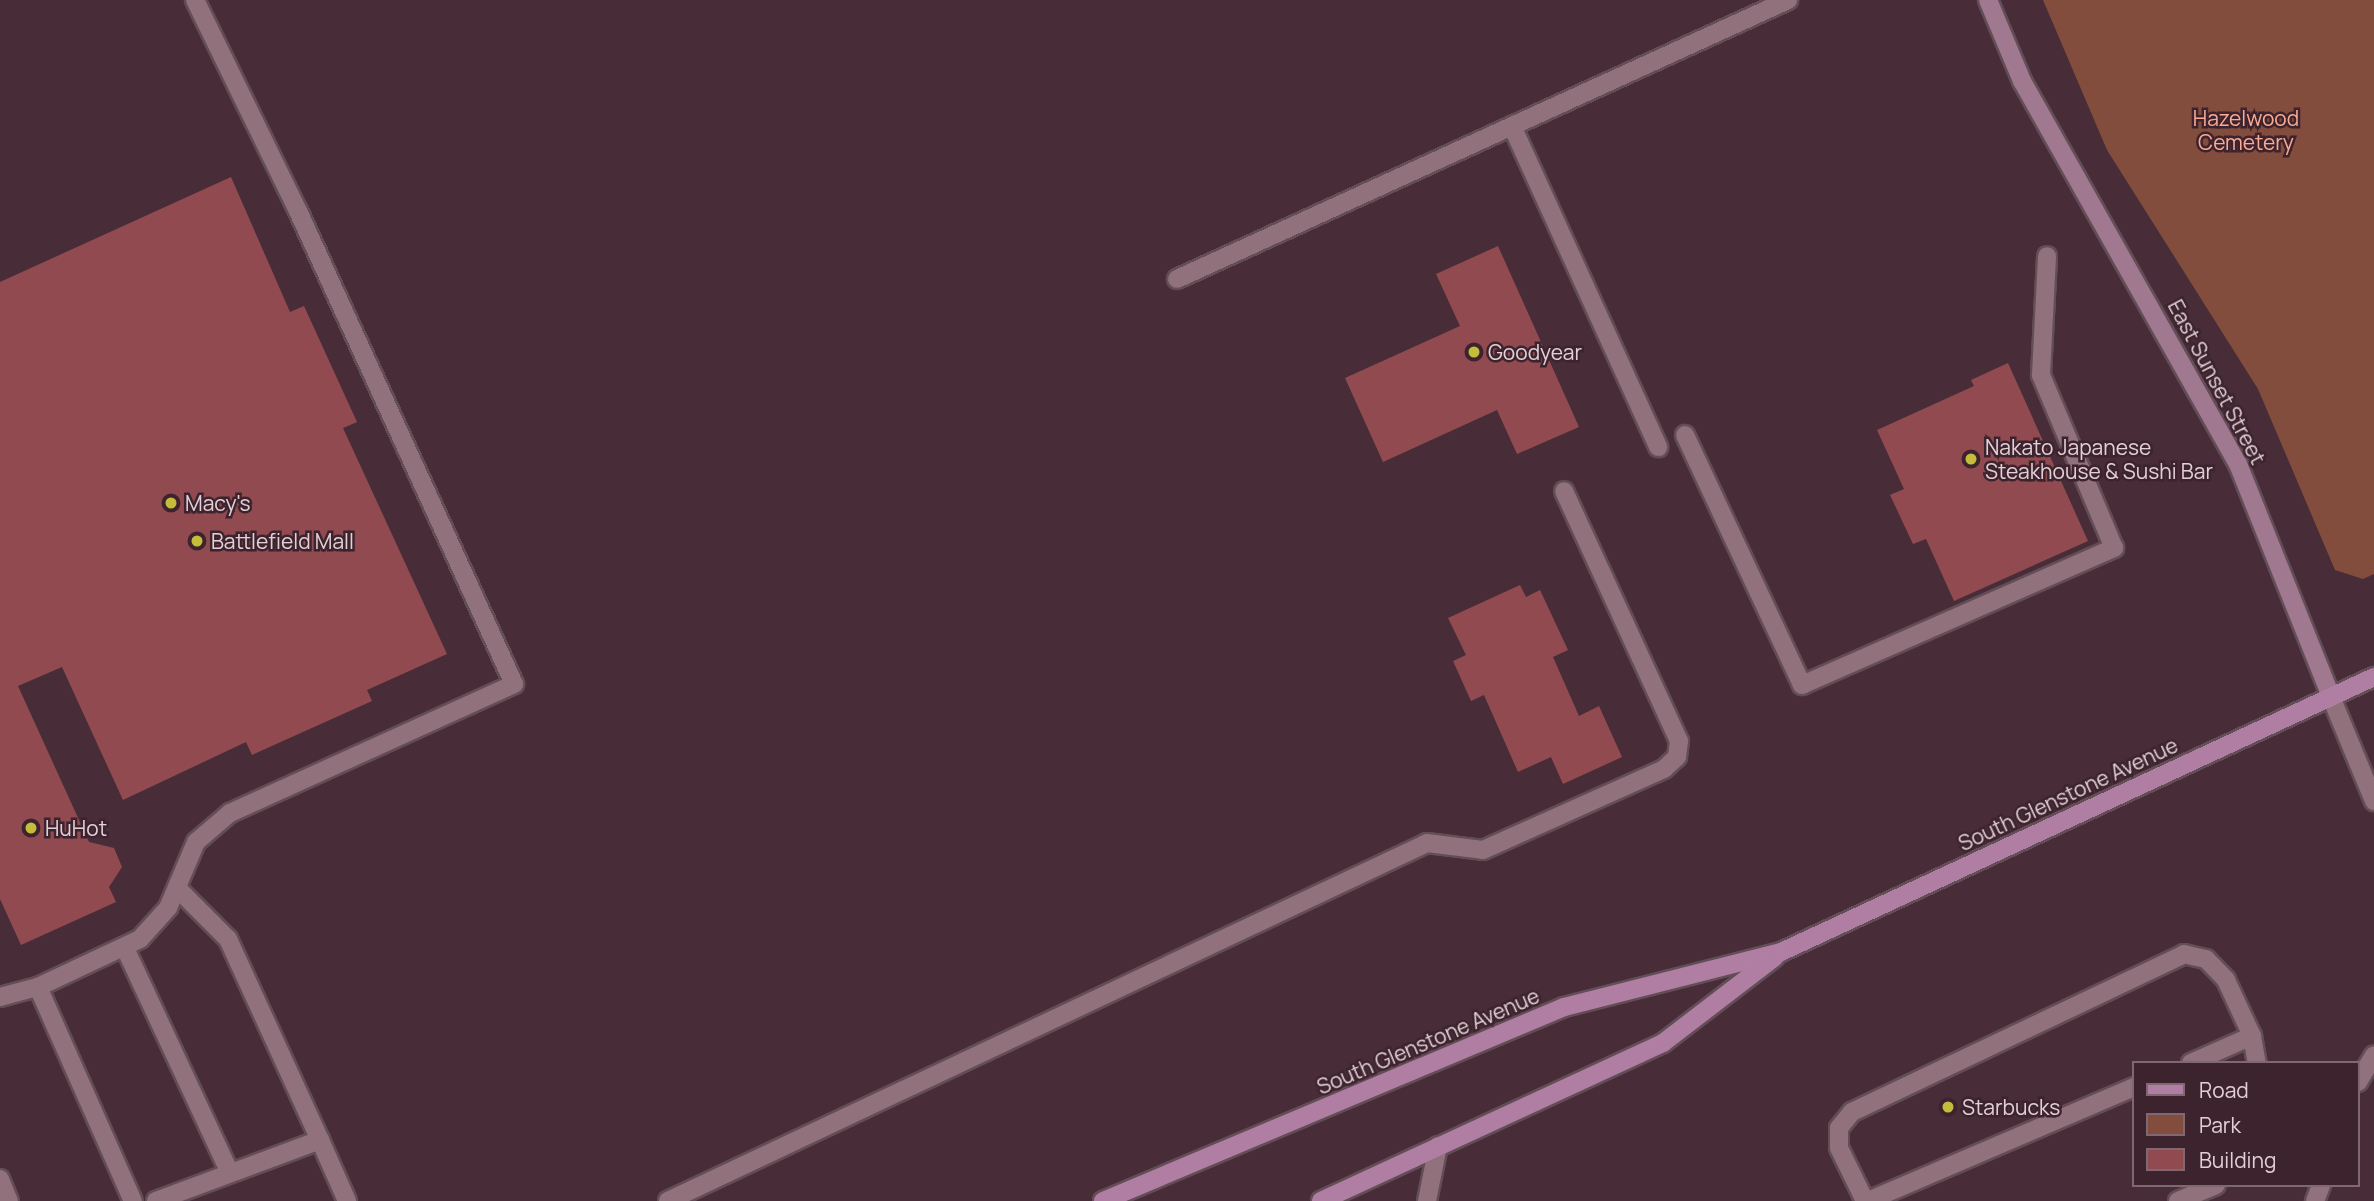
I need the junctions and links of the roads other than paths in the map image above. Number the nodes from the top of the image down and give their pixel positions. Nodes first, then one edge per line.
1 (195, 0) edge
2 (1788, 0) edge
3 (1988, 0) edge
4 (1512, 126) junction
5 (2047, 256) dead end
6 (1177, 279) dead end
7 (1685, 435) dead end
8 (1658, 447) dead end
9 (1564, 491) dead end
10 (2374, 677) edge
11 (2331, 697) junction
12 (2374, 801) edge
13 (177, 888) junction
14 (125, 948) junction
15 (1781, 952) junction
16 (38, 987) junction
17 (0, 997) edge
18 (2252, 1036) junction
19 (2374, 1055) edge
20 (2196, 1061) edge
21 (2257, 1061) edge
22 (2360, 1079) edge
23 (2132, 1088) edge
24 (320, 1140) junction
25 (1438, 1146) junction
26 (230, 1173) junction
27 (0, 1179) edge
28 (2211, 1187) edge
29 (9, 1201) edge
30 (133, 1201) edge
31 (156, 1201) edge
32 (347, 1201) edge
33 (668, 1201) edge
34 (1103, 1201) edge
35 (1321, 1201) edge
36 (1427, 1201) edge
37 (1867, 1201) edge
38 (2178, 1201) edge

1 - 13 street
2 - 4 street
3 - 11 main road, East Sunset Street
4 - 6 street
4 - 8 street
5 - 7 street
9 - 33 street
10 - 11 main road, South Glenstone Avenue
11 - 12 street, East Sunset Street
11 - 15 main road, South Glenstone Avenue
13 - 14 street
13 - 24 street
14 - 16 street
14 - 26 street
15 - 25 main road, South Glenstone Avenue
15 - 34 main road, South Glenstone Avenue
16 - 17 street
16 - 30 street
18 - 20 street
18 - 21 street
18 - 37 street
19 - 22 street
23 - 37 street
24 - 26 street
24 - 32 street
25 - 35 main road, South Glenstone Avenue
25 - 36 street
26 - 31 street
27 - 29 street
28 - 38 street

